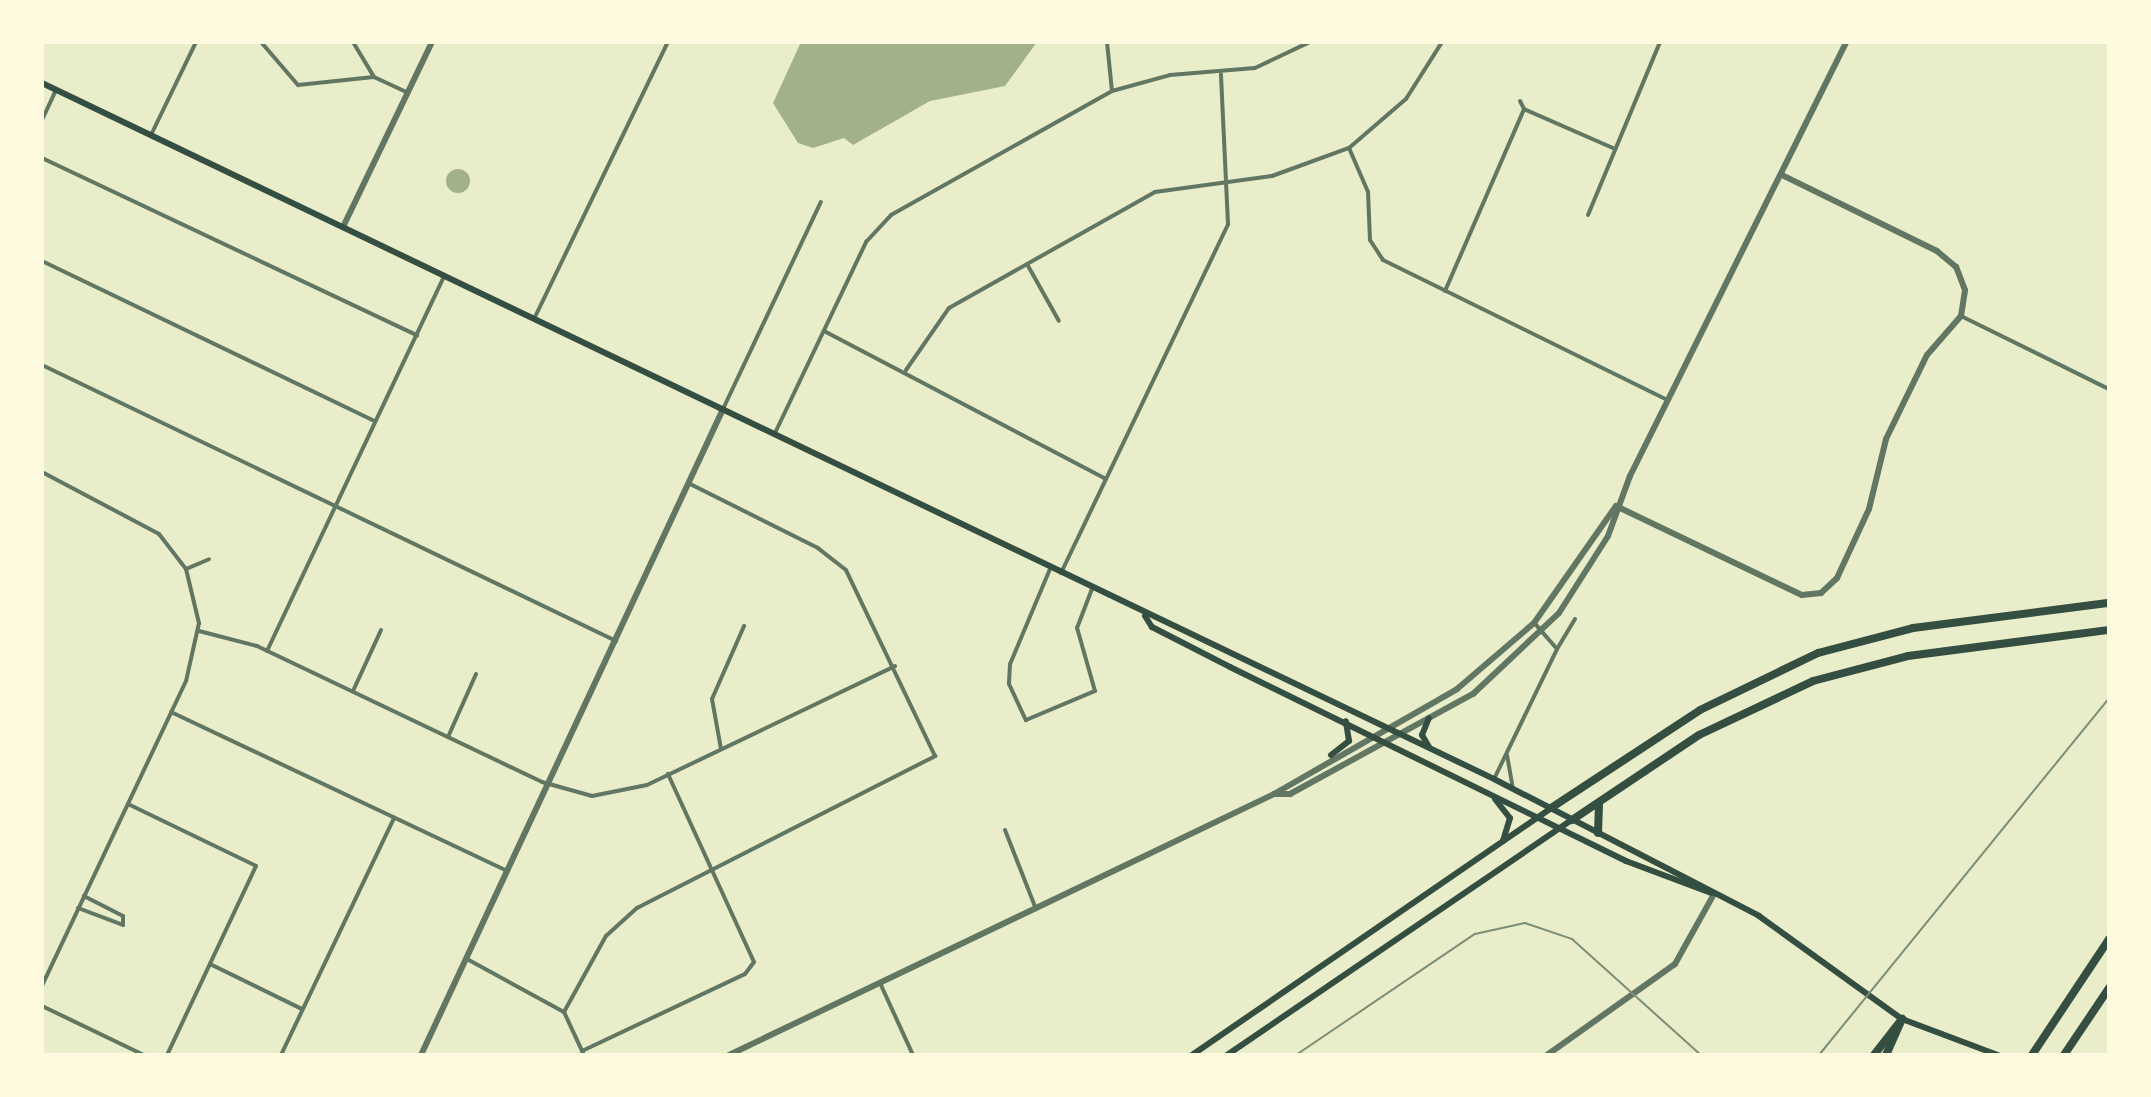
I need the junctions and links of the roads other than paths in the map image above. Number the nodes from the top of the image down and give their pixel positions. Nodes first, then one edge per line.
1 (196, 42) edge
2 (261, 42) edge
3 (353, 42) edge
4 (432, 42) edge
5 (668, 42) edge
6 (1107, 42) edge
7 (1310, 42) edge
8 (1442, 42) edge
9 (1660, 42) edge
10 (1846, 42) edge
11 (1221, 74) junction
12 (374, 77) junction
13 (42, 83) edge
14 (56, 90) junction
15 (1112, 91) junction
16 (408, 93) junction
17 (1520, 101) dead end
18 (1524, 109) junction
19 (42, 120) edge
20 (151, 135) junction
21 (1349, 148) junction
22 (1615, 149) junction
23 (42, 158) edge
24 (1782, 175) junction
25 (1229, 181) junction
26 (821, 202) dead end
27 (1588, 215) dead end
28 (343, 227) junction
29 (42, 261) edge
30 (1027, 264) junction
31 (445, 276) junction
32 (1445, 291) junction
33 (1961, 316) junction
34 (534, 319) junction
35 (1059, 321) dead end
36 (824, 331) junction
37 (417, 335) junction
38 (42, 365) edge
39 (906, 370) junction
40 (2109, 389) edge
41 (1667, 400) junction
42 (723, 409) junction
43 (376, 422) junction
44 (774, 434) junction
45 (42, 472) edge
46 (1106, 479) junction
47 (690, 484) junction
48 (335, 506) junction
49 (1616, 506) junction
50 (209, 559) dead end
51 (186, 569) junction
52 (1050, 569) junction
53 (1061, 574) junction
54 (1092, 589) junction
55 (2109, 603) edge
56 (1144, 615) junction
57 (1575, 619) dead end
58 (1534, 623) junction
59 (744, 626) dead end
60 (381, 630) dead end
61 (2109, 630) edge
62 (199, 631) junction
63 (1542, 633) junction
64 (616, 641) junction
65 (1557, 649) junction
66 (267, 651) junction
67 (895, 666) junction
68 (476, 674) dead end
69 (353, 691) junction
70 (171, 712) junction
71 (1429, 718) junction
72 (1346, 721) junction
73 (1388, 728) junction
74 (1375, 734) junction
75 (1400, 734) junction
76 (448, 737) junction
77 (1388, 741) junction
78 (1508, 748) junction
79 (721, 749) junction
80 (1432, 749) junction
81 (1331, 755) junction
82 (668, 774) junction
83 (1494, 779) junction
84 (548, 785) junction
85 (1514, 790) junction
86 (1274, 794) junction
87 (1490, 794) junction
88 (1601, 801) junction
89 (128, 804) junction
90 (1551, 808) junction
91 (394, 818) junction
92 (1538, 818) junction
93 (1572, 820) junction
94 (1561, 829) junction
95 (1005, 830) dead end
96 (1598, 833) junction
97 (1500, 844) junction
98 (507, 871) junction
99 (714, 871) junction
100 (1714, 894) junction
101 (84, 896) junction
102 (78, 908) junction
103 (1036, 909) junction
104 (2109, 939) edge
105 (466, 958) junction
106 (210, 964) junction
107 (880, 983) junction
108 (42, 985) edge
109 (2109, 988) edge
110 (42, 1006) edge
111 (302, 1009) junction
112 (564, 1012) junction
113 (1902, 1019) junction
114 (583, 1053) edge
115 (144, 1055) edge
116 (167, 1055) edge
117 (281, 1055) edge
118 (421, 1055) edge
119 (729, 1055) edge
120 (913, 1055) edge
121 (1192, 1055) edge
122 (1227, 1055) edge
123 (1547, 1055) edge
124 (1874, 1055) edge
125 (1886, 1055) edge
126 (1997, 1055) edge
127 (2032, 1055) edge
128 (2064, 1055) edge

1 - 20 street
2 - 12 street
3 - 12 street
4 - 16 street
5 - 34 street
6 - 15 street
7 - 11 street
8 - 21 street
9 - 22 street
10 - 24 street
11 - 15 street
11 - 25 street
12 - 16 street
13 - 14 main road
14 - 19 street
14 - 20 main road
15 - 36 street
16 - 28 street
17 - 18 street
18 - 22 street
18 - 32 street
20 - 28 main road
21 - 25 street
21 - 32 street
22 - 27 street
23 - 37 street
24 - 33 street
24 - 41 street
25 - 30 street
25 - 46 street
26 - 42 street
28 - 31 main road
29 - 43 street
30 - 35 street
30 - 39 street
31 - 34 main road
31 - 37 street
32 - 41 street
33 - 40 street
33 - 49 street
34 - 42 main road
36 - 39 street
36 - 44 street
37 - 43 street
38 - 48 street
39 - 46 street
41 - 49 street
42 - 44 main road
42 - 47 street
43 - 48 street
44 - 52 main road
45 - 51 street
46 - 53 street
47 - 64 street
47 - 67 street
48 - 64 street
48 - 66 street
49 - 58 street
49 - 63 street
50 - 51 street
51 - 62 street
52 - 53 main road
52 - 54 street
53 - 54 main road
54 - 56 main road
55 - 90 highway
56 - 72 main road
56 - 73 main road
57 - 65 street
58 - 63 street
58 - 73 street
59 - 79 street
60 - 69 street
61 - 88 highway
62 - 66 street
62 - 70 street
63 - 65 street
63 - 71 street
64 - 84 street
65 - 78 street
66 - 69 street
67 - 79 street
67 - 99 street
68 - 76 street
69 - 76 street
70 - 89 street
70 - 91 street
71 - 75 street
71 - 80 main road
72 - 74 main road
72 - 81 main road
73 - 74 street
73 - 75 main road
74 - 77 main road
74 - 81 street
75 - 77 street
75 - 80 main road
76 - 84 street
77 - 86 street
77 - 87 main road
78 - 83 street
78 - 85 street
79 - 82 street
80 - 83 main road
81 - 86 street
82 - 84 street
82 - 99 street
83 - 85 main road
84 - 98 street
85 - 90 main road
86 - 103 street
87 - 92 main road
87 - 97 main road
88 - 93 highway
88 - 96 highway
89 - 101 street
89 - 106 street
90 - 92 main road
90 - 93 main road
91 - 98 street
91 - 111 street
92 - 94 main road
92 - 97 main road
93 - 94 main road
93 - 96 main road
94 - 100 main road
94 - 122 main road
95 - 103 street
96 - 100 main road
97 - 121 main road
98 - 105 street
99 - 112 street
99 - 114 street
100 - 113 main road
100 - 123 street
101 - 102 street
101 - 102 street
102 - 108 street
103 - 107 street
104 - 127 highway
105 - 112 street
105 - 118 street
106 - 111 street
106 - 116 street
107 - 119 street
107 - 120 street
109 - 128 highway
110 - 115 street
111 - 117 street
112 - 114 street
113 - 124 highway
113 - 125 highway
113 - 126 main road

